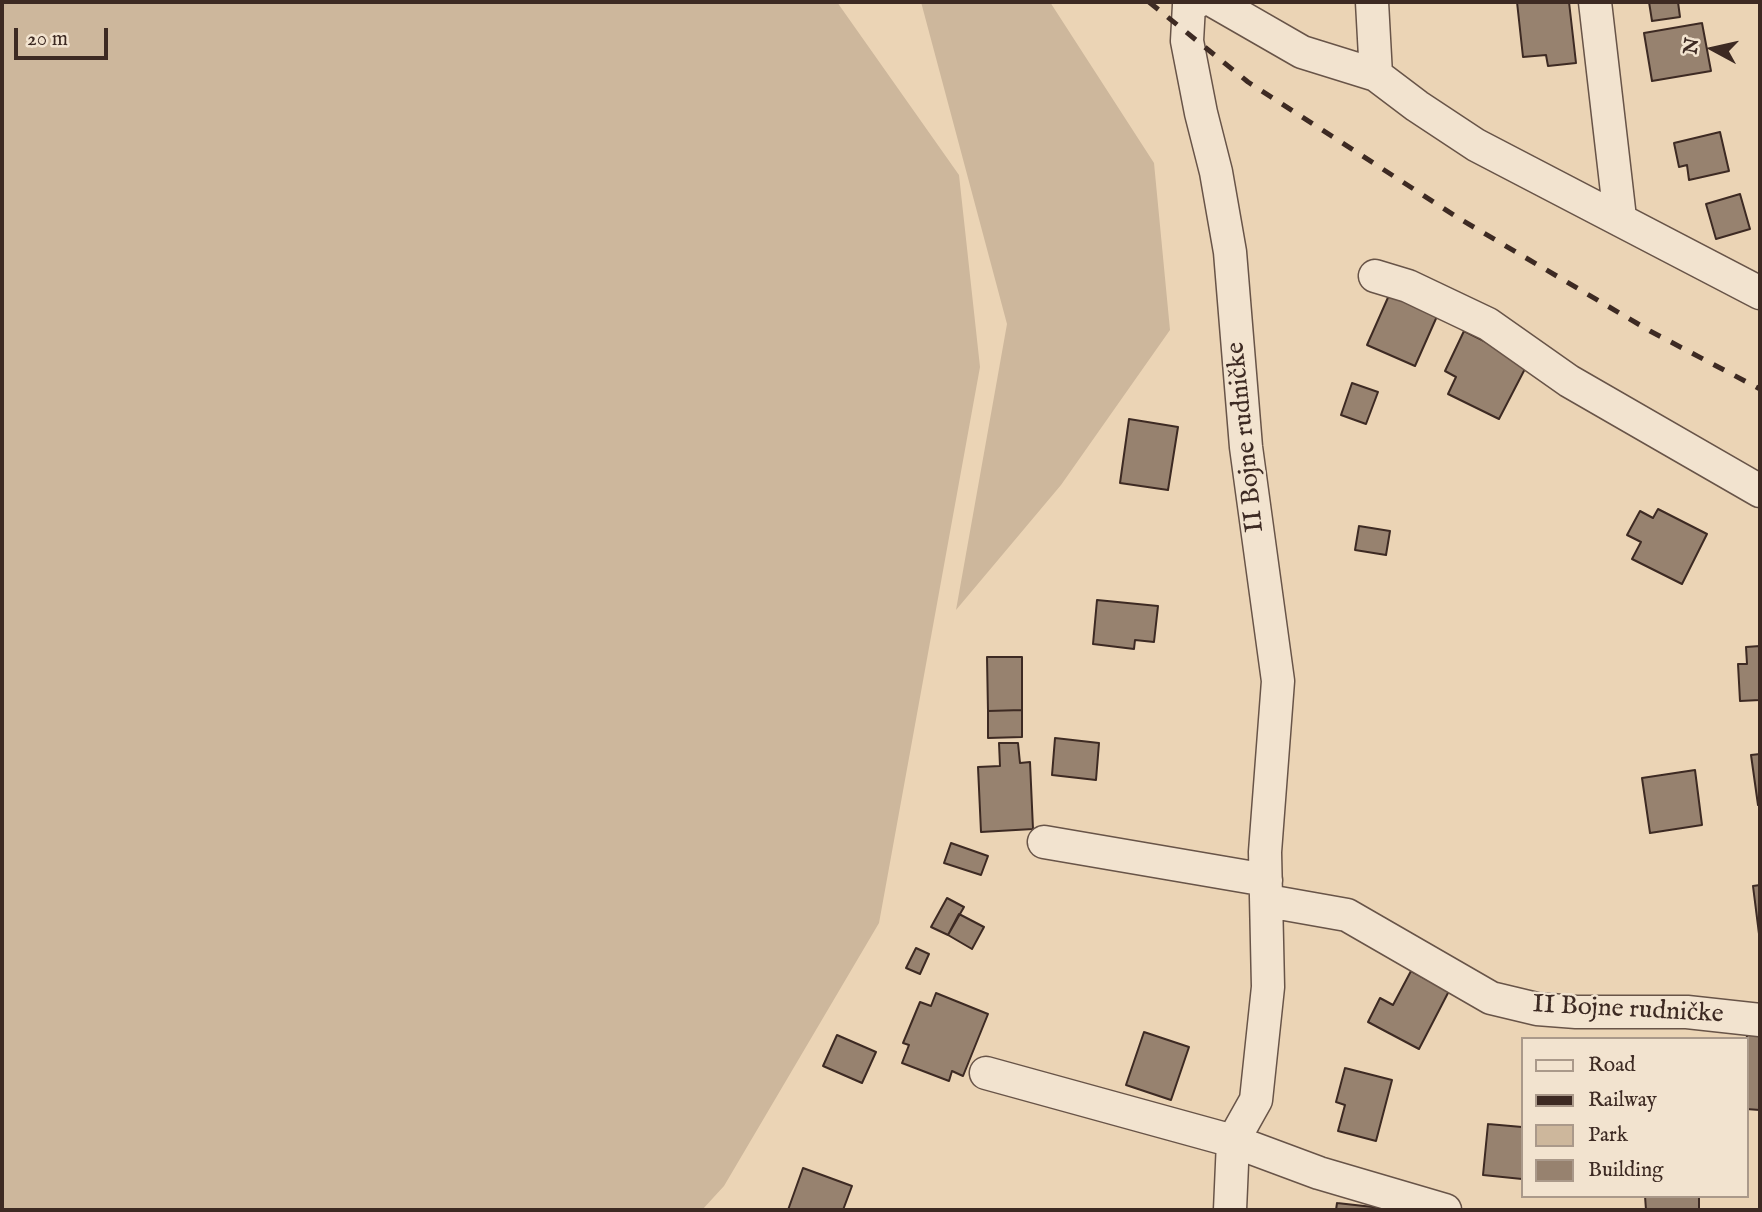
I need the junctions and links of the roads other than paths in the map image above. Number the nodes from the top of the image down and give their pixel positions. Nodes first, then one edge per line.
1 (1197, 2) edge
2 (1215, 2) edge
3 (1372, 2) edge
4 (1595, 2) edge
5 (1376, 75) junction
6 (1620, 218) junction
7 (1375, 276) dead end
8 (1760, 293) edge
9 (1760, 491) edge
10 (1044, 842) dead end
11 (1267, 891) junction
12 (1760, 1020) edge
13 (986, 1073) dead end
14 (1233, 1141) junction
15 (1230, 1210) edge
16 (1445, 1210) edge

1 - 11 street, II Bojne rudničke
2 - 5 street
3 - 5 street
4 - 6 street
5 - 6 street
6 - 8 street
7 - 9 street
10 - 11 street, II Bojne rudničke
11 - 12 street, II Bojne rudničke
11 - 14 street, II Bojne rudničke
13 - 14 street
14 - 15 street
14 - 16 street

